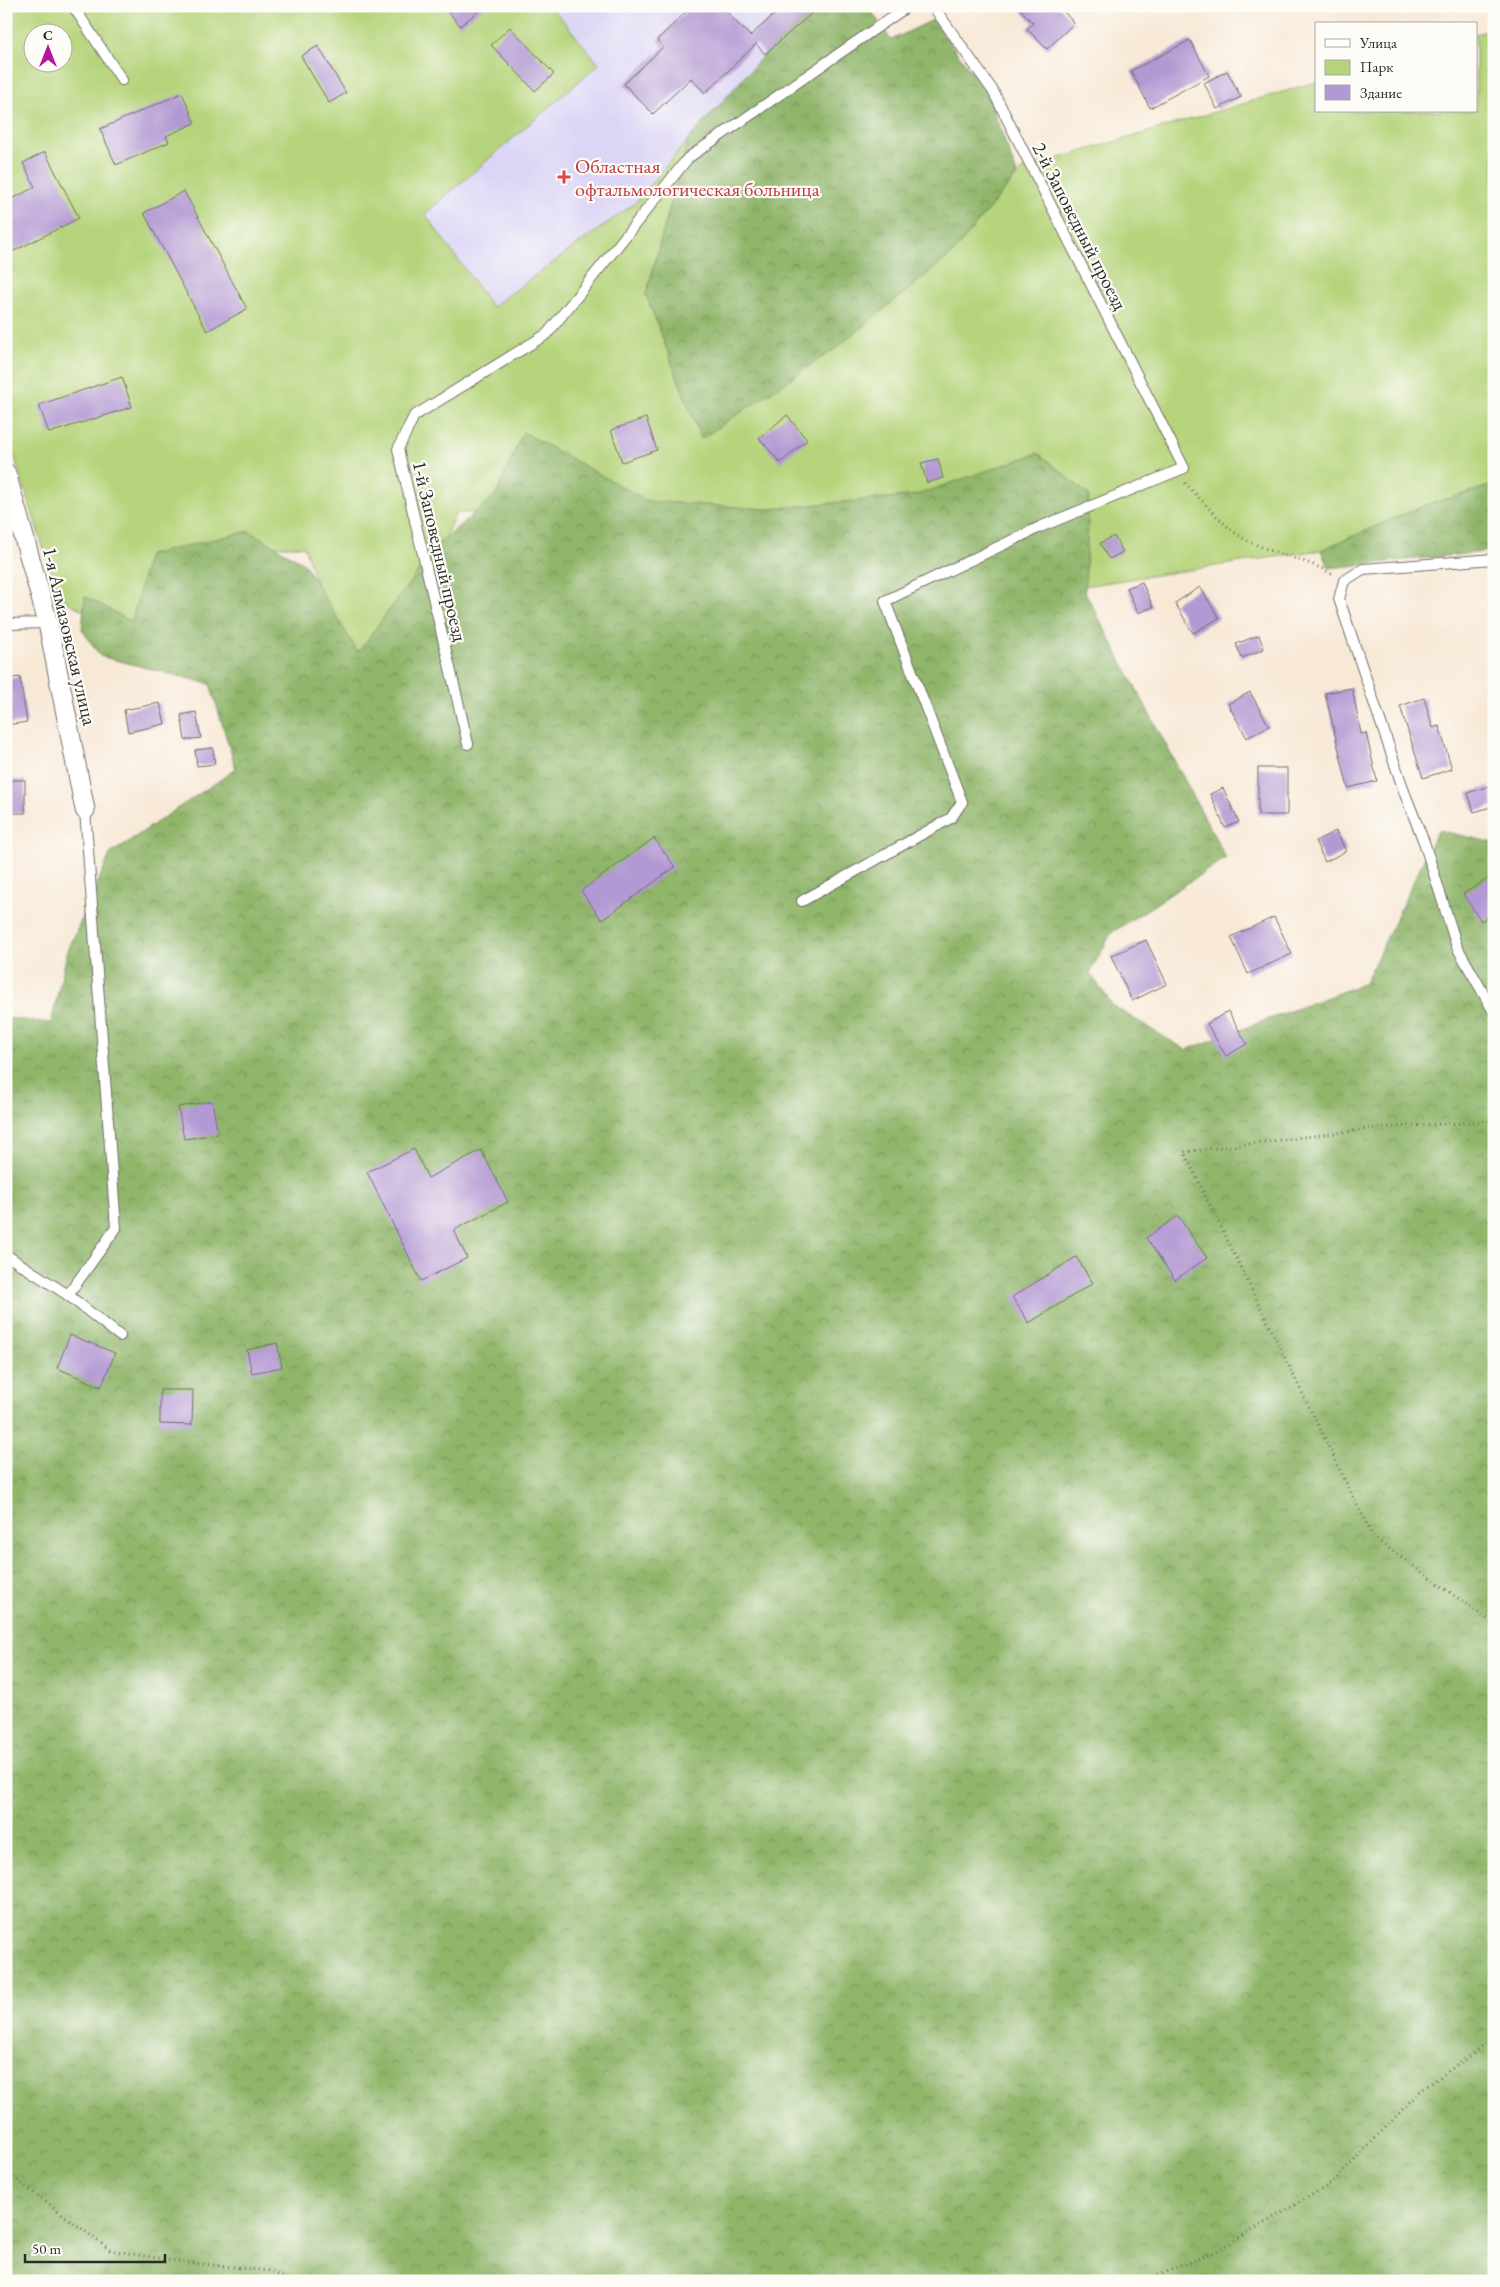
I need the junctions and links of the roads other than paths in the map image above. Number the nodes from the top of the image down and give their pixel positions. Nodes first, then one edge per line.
1 (73, 6) edge
2 (908, 6) edge
3 (933, 6) edge
4 (122, 80) dead end
5 (6, 473) edge
6 (1494, 559) edge
7 (48, 623) junction
8 (6, 624) edge
9 (468, 744) dead end
10 (85, 810) joint
11 (802, 901) dead end
12 (1494, 1012) edge
13 (6, 1255) edge
14 (68, 1295) junction
15 (120, 1336) dead end

1 - 4 lane
2 - 9 lane, 1-й Заповедный проезд
3 - 11 lane, 2-й Заповедный проезд
5 - 7 street, 1-я Алмазовская улица
6 - 12 lane
7 - 8 lane
7 - 10 street, 1-я Алмазовская улица
10 - 14 lane
13 - 14 lane
14 - 15 lane

